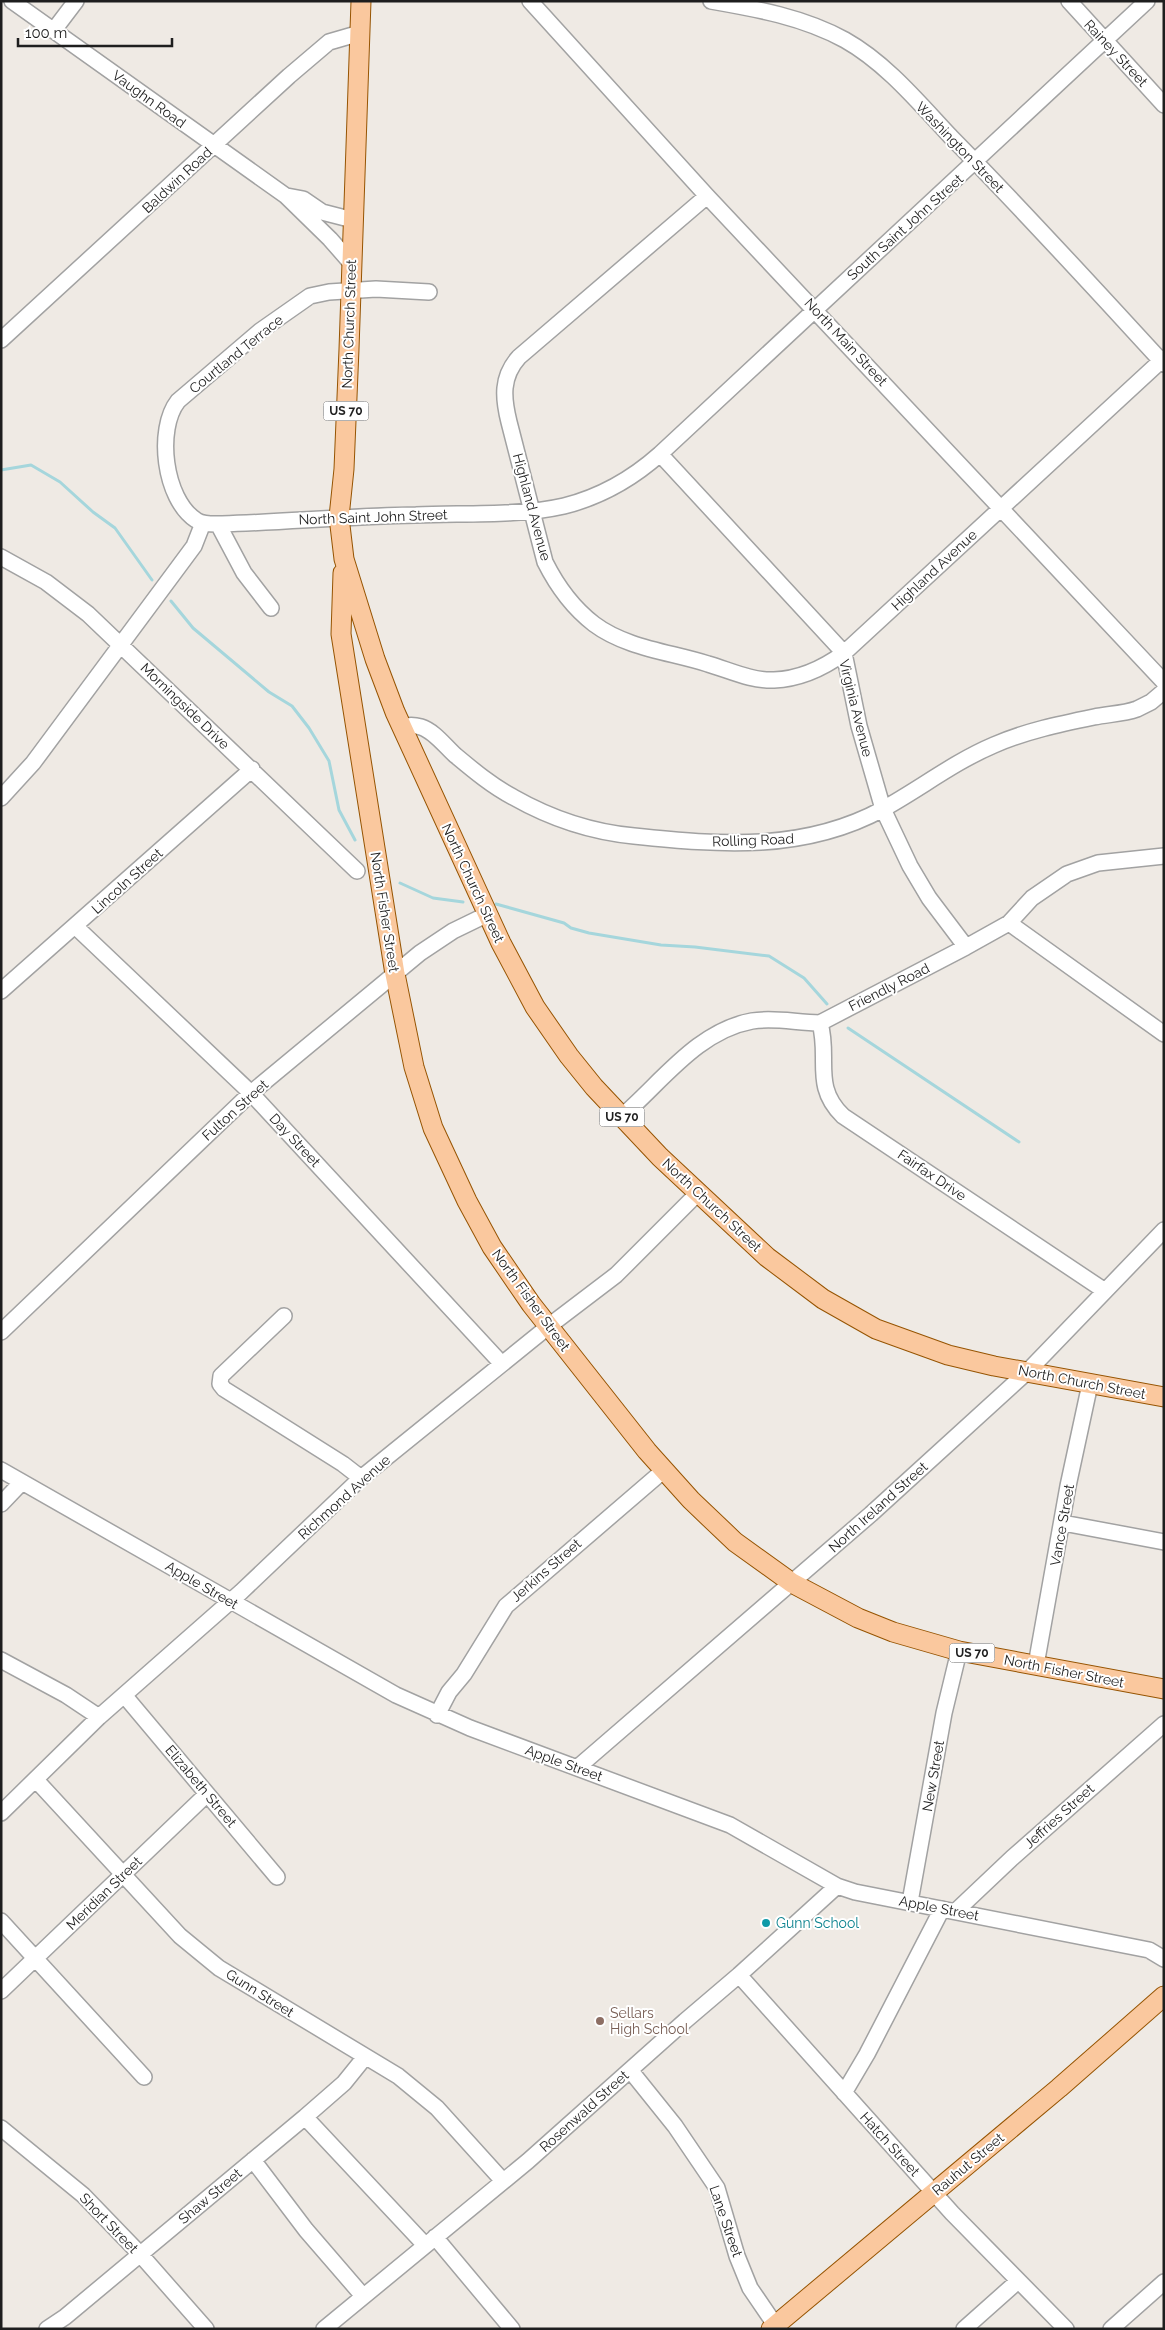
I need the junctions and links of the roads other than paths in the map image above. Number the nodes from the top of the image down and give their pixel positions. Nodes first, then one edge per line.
1 (12, 1) edge
2 (76, 1) edge
3 (361, 1) edge
4 (530, 1) edge
5 (710, 1) edge
6 (1069, 1) edge
7 (1147, 1) edge
8 (779, 8) edge
9 (54, 30) junction
10 (360, 33) junction
11 (1105, 41) junction
12 (1164, 105) edge
13 (213, 145) junction
14 (976, 162) junction
15 (286, 196) junction
16 (707, 196) junction
17 (353, 220) junction
18 (351, 263) junction
19 (350, 291) junction
20 (429, 292) dead end
21 (814, 309) junction
22 (1, 340) edge
23 (1163, 361) edge
24 (660, 454) junction
25 (1001, 508) junction
26 (531, 510) junction
27 (339, 517) junction
28 (203, 523) junction
29 (218, 524) junction
30 (1, 558) edge
31 (344, 559) junction
32 (271, 608) dead end
33 (121, 644) junction
34 (844, 653) junction
35 (1164, 682) edge
36 (1164, 692) edge
37 (402, 728) junction
38 (252, 769) junction
39 (1, 798) edge
40 (883, 809) junction
41 (1164, 856) edge
42 (357, 871) dead end
43 (488, 914) junction
44 (1009, 923) junction
45 (76, 927) junction
46 (966, 947) junction
47 (395, 974) junction
48 (1, 991) edge
49 (820, 1023) junction
50 (1164, 1034) edge
51 (251, 1093) junction
52 (621, 1117) junction
53 (698, 1194) junction
54 (1164, 1230) edge
55 (1104, 1291) junction
56 (284, 1316) dead end
57 (549, 1326) junction
58 (1, 1332) edge
59 (502, 1364) junction
60 (1028, 1371) junction
61 (1090, 1384) junction
62 (1164, 1397) edge
63 (1, 1470) edge
64 (663, 1471) junction
65 (361, 1478) junction
66 (22, 1482) junction
67 (1, 1504) edge
68 (1063, 1523) junction
69 (1164, 1542) edge
70 (792, 1583) junction
71 (229, 1602) junction
72 (959, 1651) junction
73 (1, 1660) edge
74 (1036, 1665) junction
75 (1164, 1689) edge
76 (124, 1695) junction
77 (437, 1715) junction
78 (99, 1717) junction
79 (1164, 1724) edge
80 (577, 1768) junction
81 (36, 1780) junction
82 (207, 1794) junction
83 (1, 1814) edge
84 (123, 1876) junction
85 (277, 1877) dead end
86 (836, 1886) junction
87 (910, 1902) junction
88 (949, 1910) junction
89 (1, 1921) edge
90 (36, 1958) junction
91 (1164, 1959) edge
92 (740, 1975) junction
93 (1, 1991) edge
94 (1164, 1996) edge
95 (365, 2057) junction
96 (630, 2070) junction
97 (144, 2077) dead end
98 (844, 2093) junction
99 (305, 2117) junction
100 (1, 2128) edge
101 (253, 2160) junction
102 (503, 2181) junction
103 (934, 2192) junction
104 (430, 2241) junction
105 (140, 2254) junction
106 (1018, 2281) junction
107 (1164, 2282) edge
108 (363, 2296) junction
109 (775, 2328) edge
110 (47, 2329) edge
111 (206, 2329) edge
112 (324, 2329) edge
113 (512, 2329) edge
114 (964, 2329) edge
115 (1066, 2329) edge
116 (1111, 2329) edge

1 - 9 street, Vaughn Road
2 - 9 street
3 - 10 main road, North Church Street / US 70
4 - 16 street, North Main Street
5 - 8 street, Washington Street
6 - 11 street, Rainey Street
7 - 11 street, South Saint John Street
8 - 14 street, Washington Street
9 - 13 street, Vaughn Road
10 - 13 street, Baldwin Road
10 - 17 main road, North Church Street / US 70
11 - 12 street, Rainey Street
11 - 14 street, South Saint John Street
13 - 15 street, Vaughn Road
13 - 22 street, Baldwin Road
14 - 21 street, South Saint John Street
14 - 23 street, Washington Street
15 - 17 street, Vaughn Road
15 - 18 street, Vaughn Road
16 - 21 street, North Main Street
16 - 26 street, Highland Avenue
17 - 18 main road, North Church Street / US 70
18 - 19 main road, North Church Street / US 70
19 - 20 street, Courtland Terrace
19 - 27 main road, North Church Street / US 70
19 - 28 street, Courtland Terrace
21 - 24 street, North Saint John Street
21 - 25 street, North Main Street
23 - 25 street, Highland Avenue
24 - 26 street, North Saint John Street
24 - 34 street, Virginia Avenue
25 - 34 street, Highland Avenue
25 - 35 street, North Main Street
26 - 27 street, North Saint John Street
26 - 34 street, Highland Avenue
27 - 29 street, North Saint John Street
27 - 31 main road, North Church Street / US 70
28 - 29 street, North Saint John Street
28 - 33 street
29 - 32 street
30 - 33 street, Morningside Drive
31 - 37 main road, North Church Street / US 70
31 - 47 main road, North Fisher Street / US 70
33 - 38 street, Morningside Drive
33 - 39 street
34 - 40 street, Virginia Avenue
36 - 40 street, Rolling Road
37 - 40 street, Rolling Road
37 - 43 main road, North Church Street / US 70
38 - 42 street, Morningside Drive
38 - 45 street, Lincoln Street
40 - 46 street, Virginia Avenue
41 - 44 street, Friendly Road
43 - 47 street, Fulton Street
43 - 52 main road, North Church Street / US 70
44 - 46 street, Friendly Road
44 - 50 street
45 - 48 street, Lincoln Street
45 - 51 street, Day Street
46 - 49 street, Friendly Road
47 - 51 street, Fulton Street
47 - 57 main road, North Fisher Street / US 70
49 - 52 street, Friendly Road
49 - 55 street, Fairfax Drive
51 - 58 street, Fulton Street
51 - 59 street, Day Street
52 - 53 main road, North Church Street / US 70
53 - 57 street, Richmond Avenue
53 - 60 main road, North Church Street / US 70
54 - 55 street, North Ireland Street
55 - 60 street, North Ireland Street
56 - 65 street
57 - 59 street, Richmond Avenue
57 - 64 main road, North Fisher Street / US 70
59 - 65 street, Richmond Avenue
60 - 61 main road, North Church Street / US 70
60 - 70 street, North Ireland Street
61 - 62 main road, North Church Street / US 70
61 - 68 street, Vance Street
63 - 66 street, Apple Street
64 - 70 main road, North Fisher Street / US 70
64 - 77 street, Jerkins Street
65 - 71 street, Richmond Avenue
66 - 67 street
66 - 71 street, Apple Street
68 - 69 street
68 - 74 street, Vance Street
70 - 72 main road, North Fisher Street / US 70
70 - 80 street, North Ireland Street
71 - 76 street, Richmond Avenue
71 - 77 street, Apple Street
72 - 74 main road, North Fisher Street / US 70
72 - 87 street, New Street
73 - 78 street
74 - 75 main road, North Fisher Street / US 70
76 - 78 street, Richmond Avenue
76 - 82 street, Elizabeth Street
77 - 80 street, Apple Street
78 - 81 street, Richmond Avenue
79 - 88 street, Jeffries Street
80 - 86 street, Apple Street
81 - 83 street, Richmond Avenue
81 - 84 street, Gunn Street
82 - 84 street, Meridian Street
82 - 85 street, Elizabeth Street
84 - 90 street, Meridian Street
84 - 95 street, Gunn Street
86 - 87 street, Apple Street
86 - 92 street, Rosenwald Street
87 - 88 street, Apple Street
88 - 91 street, Apple Street
88 - 98 street, Jeffries Street
89 - 90 street
90 - 93 street, Meridian Street
90 - 97 street
92 - 96 street, Rosenwald Street
92 - 98 street, Hatch Street
94 - 103 main road, Rauhut Street
95 - 99 street, Shaw Street
95 - 102 street, Gunn Street
96 - 102 street, Rosenwald Street
96 - 109 street, Lane Street
98 - 103 street, Hatch Street
99 - 101 street, Shaw Street
99 - 104 street
100 - 105 street, Short Street
101 - 105 street, Shaw Street
101 - 108 street
102 - 104 street, Rosenwald Street
103 - 106 street, Hatch Street
103 - 109 main road, Rauhut Street
104 - 108 street, Rosenwald Street
104 - 113 street
105 - 110 street, Shaw Street
105 - 111 street, Short Street
106 - 114 street
106 - 115 street, Hatch Street
107 - 116 street
108 - 112 street, Rosenwald Street

